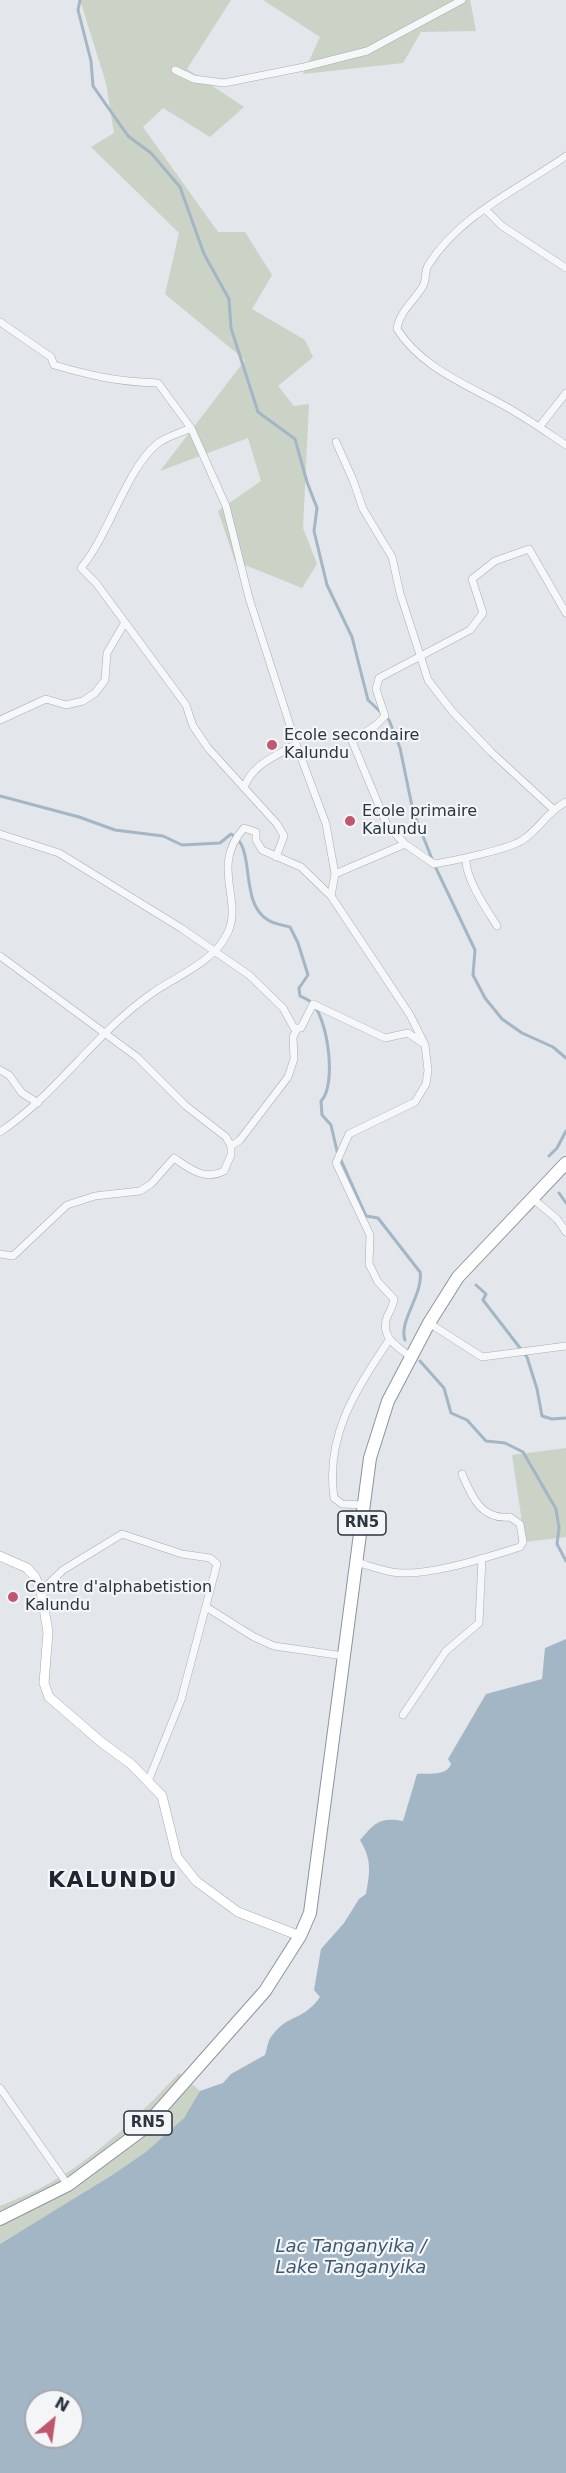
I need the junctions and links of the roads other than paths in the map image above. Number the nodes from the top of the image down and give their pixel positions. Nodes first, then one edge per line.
1 (462, 0) edge
2 (175, 70) dead end
3 (566, 156) edge
4 (486, 210) junction
5 (566, 268) edge
6 (0, 322) edge
7 (566, 393) edge
8 (540, 426) junction
9 (191, 428) junction
10 (336, 442) dead end
11 (566, 445) edge
12 (566, 613) edge
13 (124, 624) junction
14 (420, 658) junction
15 (0, 720) edge
16 (296, 744) junction
17 (244, 788) junction
18 (566, 802) edge
19 (553, 809) junction
20 (0, 834) edge
21 (405, 844) junction
22 (276, 857) junction
23 (466, 859) junction
24 (335, 874) junction
25 (331, 896) junction
26 (497, 926) dead end
27 (214, 951) junction
28 (0, 956) edge
29 (297, 1029) junction
30 (105, 1035) junction
31 (425, 1045) junction
32 (0, 1070) edge
33 (38, 1103) junction
34 (0, 1132) edge
35 (231, 1146) junction
36 (566, 1163) edge
37 (532, 1198) junction
38 (566, 1232) edge
39 (0, 1254) edge
40 (429, 1323) junction
41 (389, 1340) junction
42 (566, 1347) edge
43 (412, 1358) junction
44 (462, 1474) dead end
45 (365, 1505) junction
46 (0, 1557) edge
47 (482, 1558) junction
48 (356, 1562) junction
49 (41, 1591) junction
50 (206, 1607) junction
51 (344, 1656) junction
52 (403, 1715) dead end
53 (149, 1779) junction
54 (300, 1936) junction
55 (0, 2088) edge
56 (68, 2184) junction
57 (0, 2219) edge

1 - 2 street
3 - 4 street
4 - 5 street
4 - 8 street
6 - 9 street
7 - 8 street
8 - 11 street
9 - 13 street
9 - 16 street
10 - 14 street
12 - 14 street
13 - 15 street
13 - 17 street
14 - 19 street
14 - 21 street
16 - 17 street
16 - 24 street
17 - 22 street
18 - 19 street
19 - 23 street
20 - 27 street
21 - 23 street
21 - 24 street
22 - 25 street
22 - 27 street
23 - 26 street
24 - 25 street
25 - 31 street
27 - 29 street
27 - 30 street
28 - 30 street
29 - 31 street
29 - 35 street
30 - 33 street
30 - 35 street
31 - 41 street
32 - 33 street
33 - 34 street
35 - 39 street
36 - 37 highway, RN5
37 - 38 street
37 - 40 highway, RN5
40 - 42 street
40 - 43 highway, RN5
41 - 43 street
41 - 45 street
43 - 45 highway, RN5
44 - 47 street
45 - 48 highway, RN5
46 - 49 street
47 - 48 street
47 - 52 street
48 - 51 highway, RN5
49 - 50 street
49 - 53 street
50 - 51 street
50 - 53 street
51 - 54 highway, RN5
53 - 54 street
54 - 56 highway, RN5
55 - 56 street
56 - 57 highway, RN5

